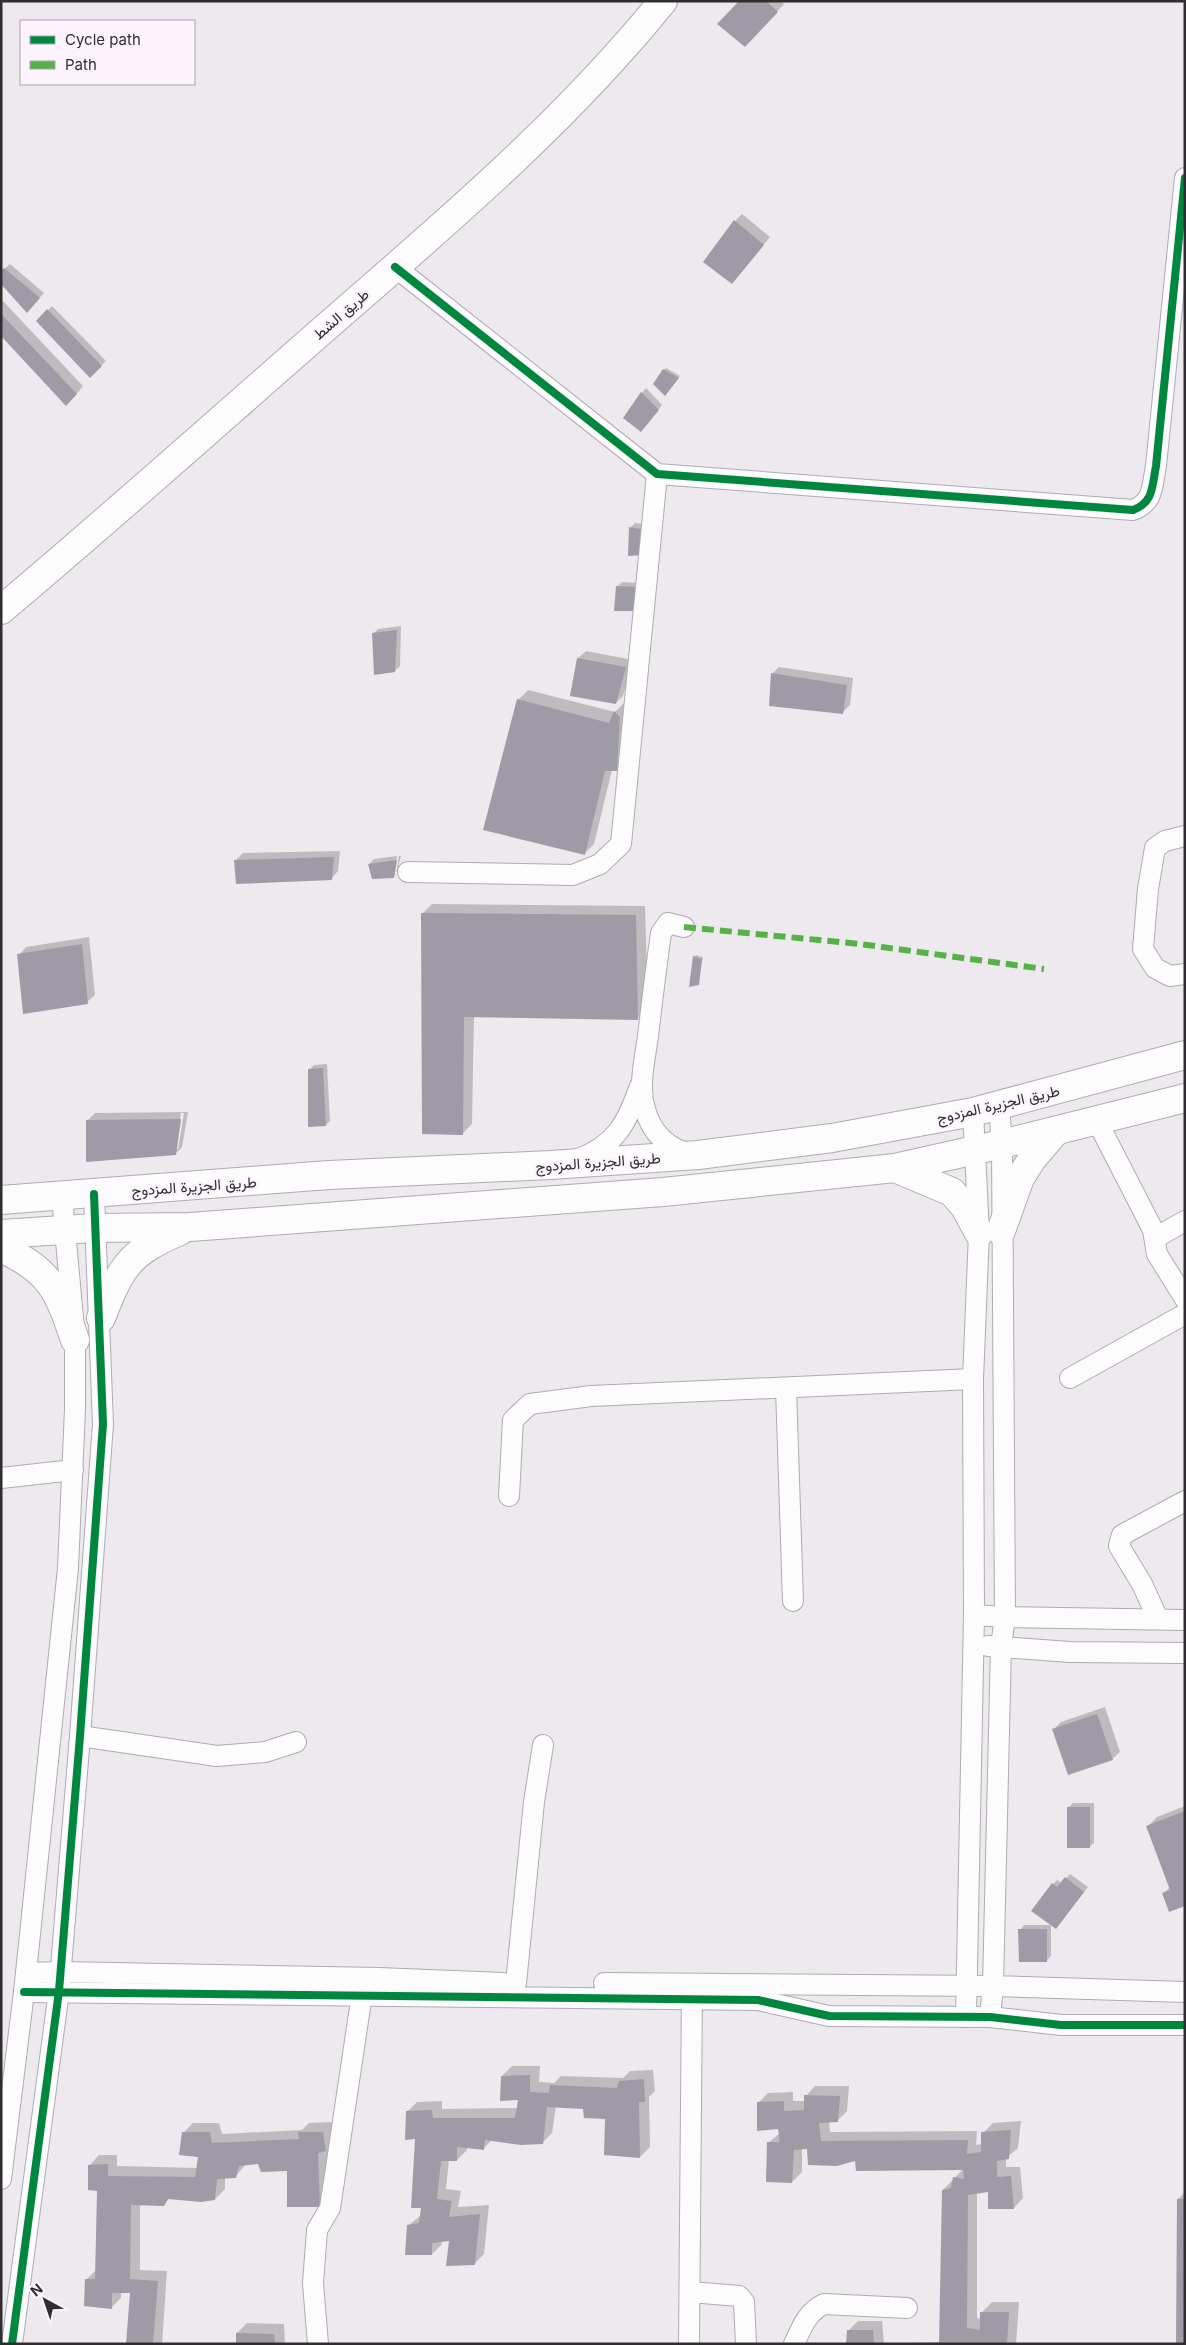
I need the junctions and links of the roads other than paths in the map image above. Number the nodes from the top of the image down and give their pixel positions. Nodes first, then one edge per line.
1 (663, 1) edge
2 (1185, 178) edge
3 (395, 267) junction
4 (657, 474) junction
5 (1, 610) edge
6 (1185, 836) edge
7 (408, 872) dead end
8 (684, 927) dead end
9 (1185, 974) edge
10 (1185, 1055) edge
11 (642, 1082) junction
12 (1185, 1098) edge
13 (1000, 1106) junction
14 (973, 1112) junction
15 (1097, 1121) junction
16 (1056, 1131) junction
17 (1002, 1144) junction
18 (975, 1150) junction
19 (698, 1155) junction
20 (551, 1165) junction
21 (895, 1168) junction
22 (94, 1194) junction
23 (62, 1197) junction
24 (1, 1200) edge
25 (1185, 1221) edge
26 (190, 1227) junction
27 (94, 1228) junction
28 (65, 1230) junction
29 (990, 1232) junction
30 (1, 1234) edge
31 (1155, 1238) junction
32 (1, 1248) edge
33 (1185, 1299) edge
34 (1185, 1314) edge
35 (101, 1318) junction
36 (75, 1340) junction
37 (1070, 1378) dead end
38 (973, 1379) junction
39 (786, 1388) junction
40 (73, 1470) junction
41 (1, 1478) edge
42 (509, 1496) dead end
43 (1185, 1501) edge
44 (793, 1601) dead end
45 (974, 1615) junction
46 (1005, 1617) junction
47 (1158, 1619) junction
48 (1185, 1620) edge
49 (974, 1646) junction
50 (1001, 1646) junction
51 (1185, 1653) edge
52 (80, 1736) junction
53 (296, 1742) dead end
54 (543, 1745) dead end
55 (59, 1981) junction
56 (25, 1982) junction
57 (516, 1983) junction
58 (969, 1986) junction
59 (993, 1986) junction
60 (692, 1991) junction
61 (1185, 1992) edge
62 (362, 1994) junction
63 (966, 2016) junction
64 (990, 2017) junction
65 (1185, 2025) edge
66 (1, 2179) edge
67 (690, 2292) junction
68 (908, 2308) dead end
69 (12, 2344) edge
70 (318, 2344) edge
71 (689, 2344) edge
72 (746, 2344) edge
73 (794, 2344) edge

1 - 3 main road, طريق الشط
2 - 4 street
3 - 4 street
3 - 5 main road, طريق الشط
4 - 7 street
6 - 9 street
8 - 11 street
10 - 13 main road, طريق الجزيرة المزدوج
11 - 19 street
11 - 20 street
12 - 15 main road
13 - 14 main road, طريق الجزيرة المزدوج
13 - 17 street
14 - 18 street
14 - 19 main road, طريق الجزيرة المزدوج
15 - 16 main road
15 - 31 street
16 - 17 main road
16 - 29 main road
17 - 18 main road
17 - 29 street
18 - 21 main road
18 - 29 street
19 - 20 main road, طريق الجزيرة المزدوج
20 - 22 main road, طريق الجزيرة المزدوج
21 - 26 main road
21 - 29 main road
22 - 23 main road, طريق الجزيرة المزدوج
22 - 27 street
23 - 24 main road, طريق الجزيرة المزدوج
23 - 28 street
25 - 31 street
26 - 27 main road
26 - 35 main road
27 - 28 main road
27 - 35 street
28 - 30 main road
28 - 36 street
29 - 38 street
29 - 46 street
31 - 33 street
32 - 36 main road
34 - 37 street
35 - 52 street
36 - 40 street
38 - 39 street
38 - 45 street
39 - 42 street
39 - 44 street
40 - 41 street
40 - 56 street
43 - 47 street
45 - 46 street
45 - 49 street
46 - 47 street
46 - 50 street
47 - 48 street
49 - 50 street
49 - 58 street
50 - 51 street
50 - 59 street
52 - 53 street
52 - 55 street
54 - 57 street
55 - 56 street
55 - 57 street
55 - 62 street
55 - 69 street
56 - 66 street
57 - 60 street
58 - 59 street
58 - 60 street
58 - 63 street
59 - 61 street
59 - 64 street
60 - 62 street
60 - 63 street
60 - 67 street
62 - 70 street
63 - 64 street
64 - 65 street
67 - 71 street
67 - 72 street
68 - 73 street

